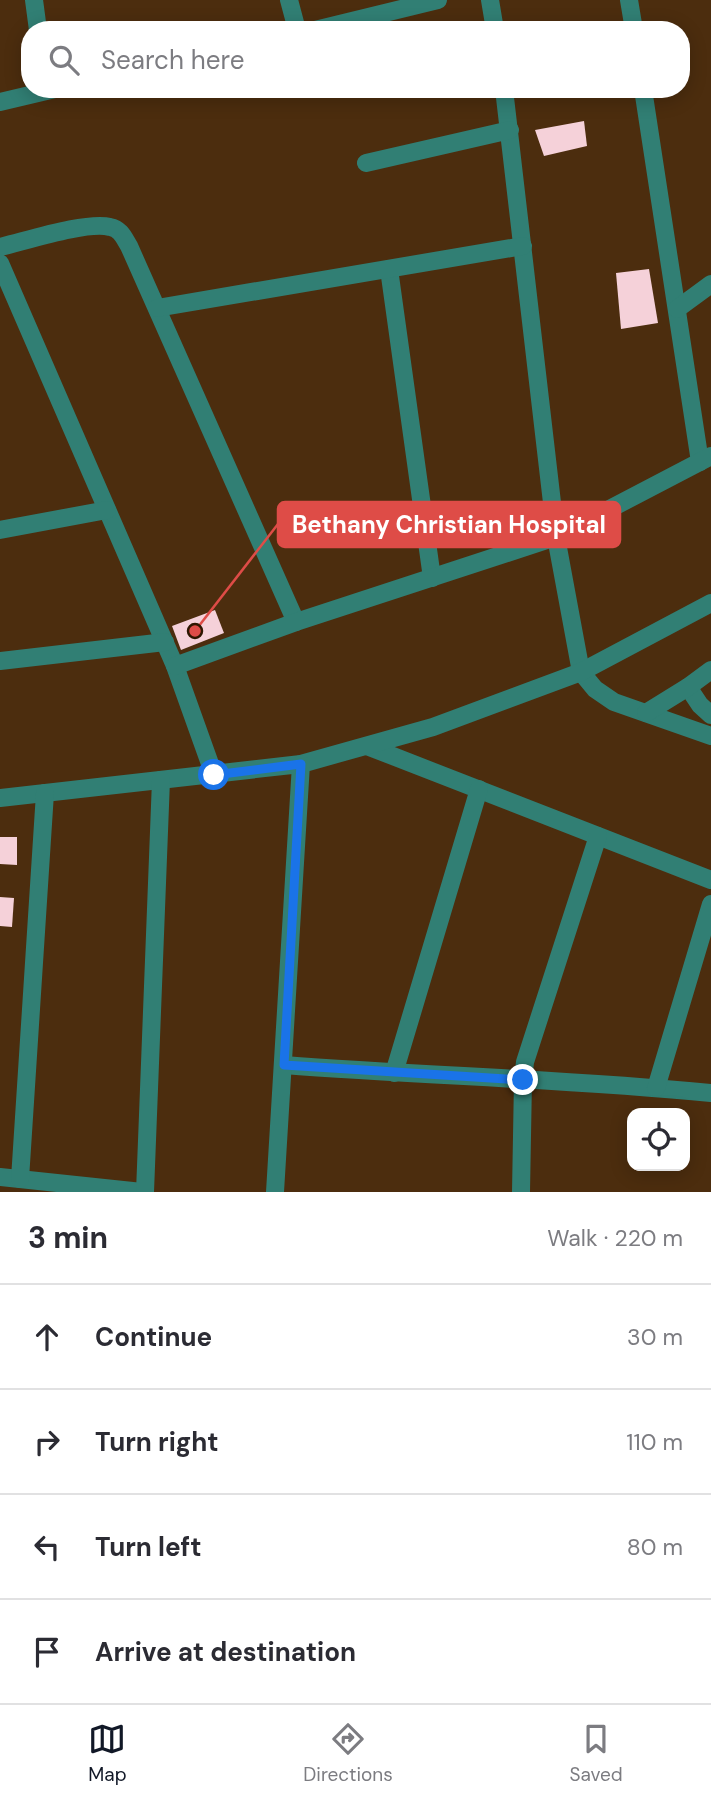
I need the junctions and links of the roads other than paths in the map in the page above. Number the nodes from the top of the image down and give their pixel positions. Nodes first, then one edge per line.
1 (34, 0) edge
2 (289, 0) edge
3 (438, 0) edge
4 (490, 0) edge
5 (629, 0) edge
6 (37, 21) edge
7 (295, 21) edge
8 (352, 21) edge
9 (494, 21) edge
10 (632, 21) edge
11 (21, 97) edge
12 (505, 98) edge
13 (644, 98) edge
14 (0, 102) edge
15 (510, 130) junction
16 (366, 163) dead end
17 (523, 246) junction
18 (0, 247) edge
19 (0, 263) edge
20 (388, 269) junction
21 (711, 284) edge
22 (157, 308) junction
23 (677, 309) junction
24 (705, 459) edge
25 (107, 510) junction
26 (0, 530) edge
27 (556, 537) junction
28 (432, 578) junction
29 (711, 603) edge
30 (296, 622) junction
31 (165, 642) junction
32 (0, 661) edge
33 (175, 666) junction
34 (711, 670) edge
35 (581, 672) junction
36 (688, 687) junction
37 (646, 713) junction
38 (711, 715) edge
39 (711, 736) edge
40 (367, 746) junction
41 (301, 764) junction
42 (214, 775) junction
43 (161, 780) junction
44 (479, 789) junction
45 (45, 793) junction
46 (0, 798) edge
47 (598, 836) junction
48 (711, 880) edge
49 (711, 904) edge
50 (284, 1065) junction
51 (394, 1073) junction
52 (523, 1080) junction
53 (656, 1088) junction
54 (711, 1093) edge
55 (0, 1177) edge
56 (20, 1179) junction
57 (143, 1192) edge
58 (275, 1192) edge
59 (520, 1192) edge

1 - 6 street
2 - 7 street
3 - 8 street
4 - 9 street
5 - 10 street
11 - 14 street
12 - 15 street
13 - 23 street
15 - 16 street
15 - 17 street
17 - 20 street
17 - 27 street
18 - 22 street
19 - 25 street
20 - 22 street
20 - 28 street
21 - 23 street
22 - 30 street
23 - 24 street
24 - 27 street
25 - 26 street
25 - 31 street
27 - 28 street
27 - 35 street
28 - 30 street
29 - 35 street
30 - 33 street
31 - 32 street
31 - 33 street
33 - 42 street
34 - 36 street
35 - 37 street
35 - 40 street
36 - 37 street
36 - 38 street
37 - 39 street
40 - 41 street
40 - 44 street
41 - 42 street
41 - 50 street
42 - 43 street
43 - 45 street
43 - 57 street
44 - 47 street
44 - 51 street
45 - 46 street
45 - 56 street
47 - 48 street
47 - 52 street
49 - 53 street
50 - 51 street
50 - 58 street
51 - 52 street
52 - 53 street
52 - 59 street
53 - 54 street
55 - 56 street
56 - 57 street

